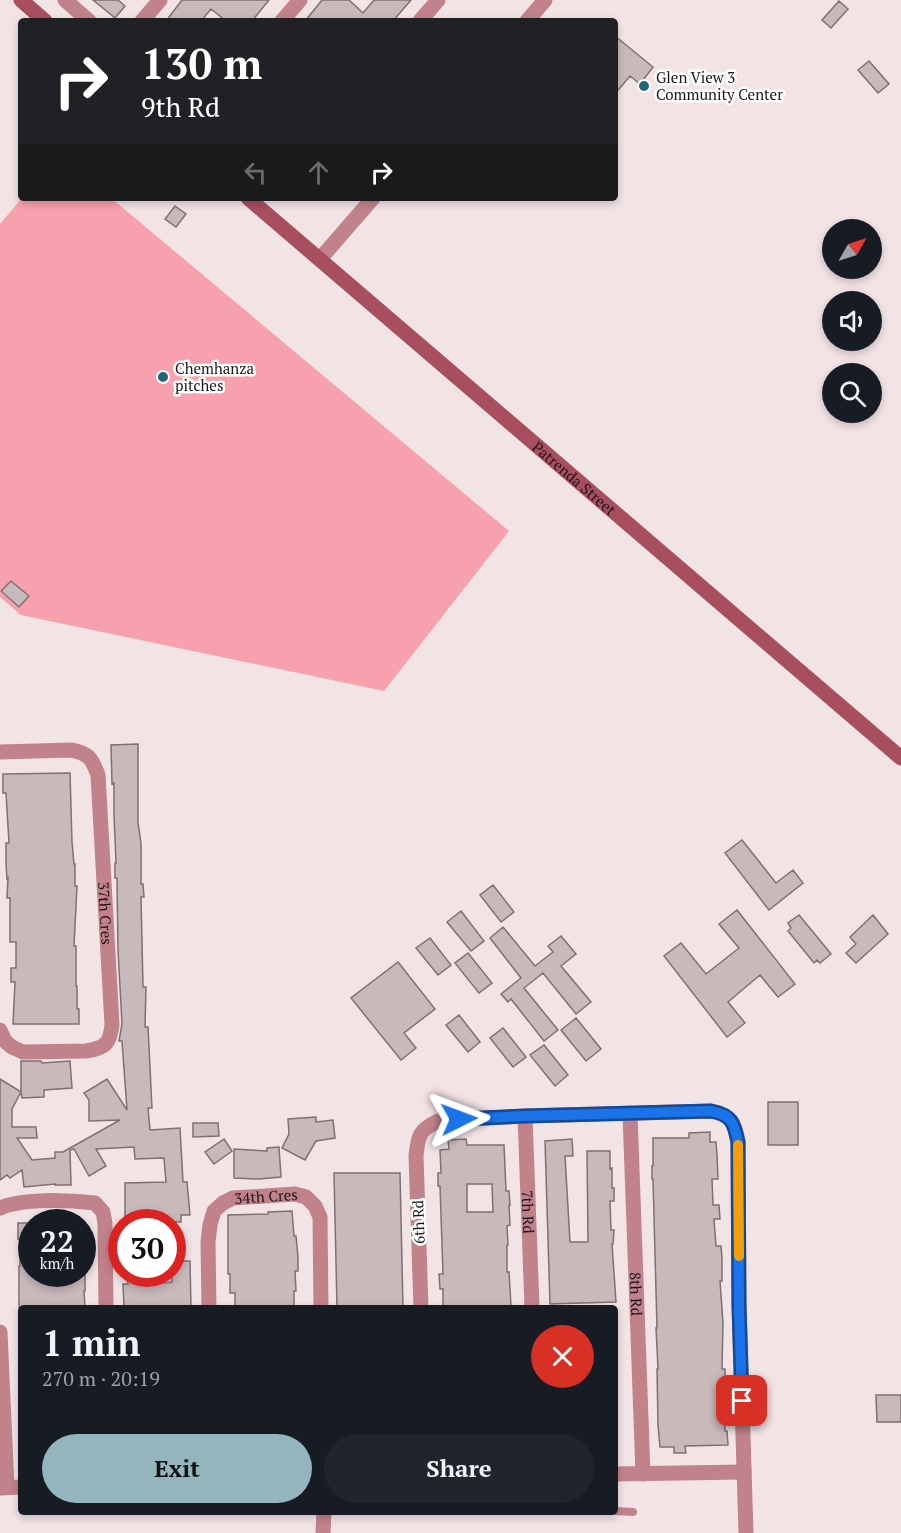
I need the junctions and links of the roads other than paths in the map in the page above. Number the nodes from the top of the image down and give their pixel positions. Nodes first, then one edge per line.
1 (21, 0) edge
2 (64, 0) edge
3 (160, 0) edge
4 (300, 0) edge
5 (438, 0) edge
6 (545, 0) edge
7 (42, 18) edge
8 (85, 18) edge
9 (145, 18) edge
10 (285, 18) edge
11 (423, 18) edge
12 (530, 18) edge
13 (252, 201) edge
14 (370, 201) edge
15 (320, 259) junction
16 (0, 752) edge
17 (901, 758) edge
18 (0, 1030) edge
19 (630, 1114) junction
20 (525, 1116) junction
21 (0, 1208) edge
22 (106, 1305) edge
23 (209, 1305) edge
24 (321, 1305) edge
25 (421, 1305) edge
26 (532, 1305) edge
27 (0, 1332) edge
28 (744, 1472) junction
29 (618, 1474) edge
30 (643, 1474) junction
31 (9, 1487) edge
32 (618, 1511) edge
33 (633, 1512) dead end
34 (324, 1515) edge
35 (323, 1533) edge
36 (746, 1533) edge

1 - 7 street
2 - 8 street
3 - 9 street
4 - 10 street
5 - 11 street
6 - 12 street
13 - 15 street, Patrenda Street
14 - 15 street
15 - 17 street, Patrenda Street
16 - 18 street, 37th Cres
19 - 20 street
19 - 28 street
19 - 30 street, 8th Rd
20 - 25 street, 6th Rd
20 - 26 street, 7th Rd
21 - 22 street
23 - 24 street, 34th Cres
27 - 31 street
28 - 30 street
28 - 36 street
29 - 30 street
32 - 33 lane
34 - 35 street

